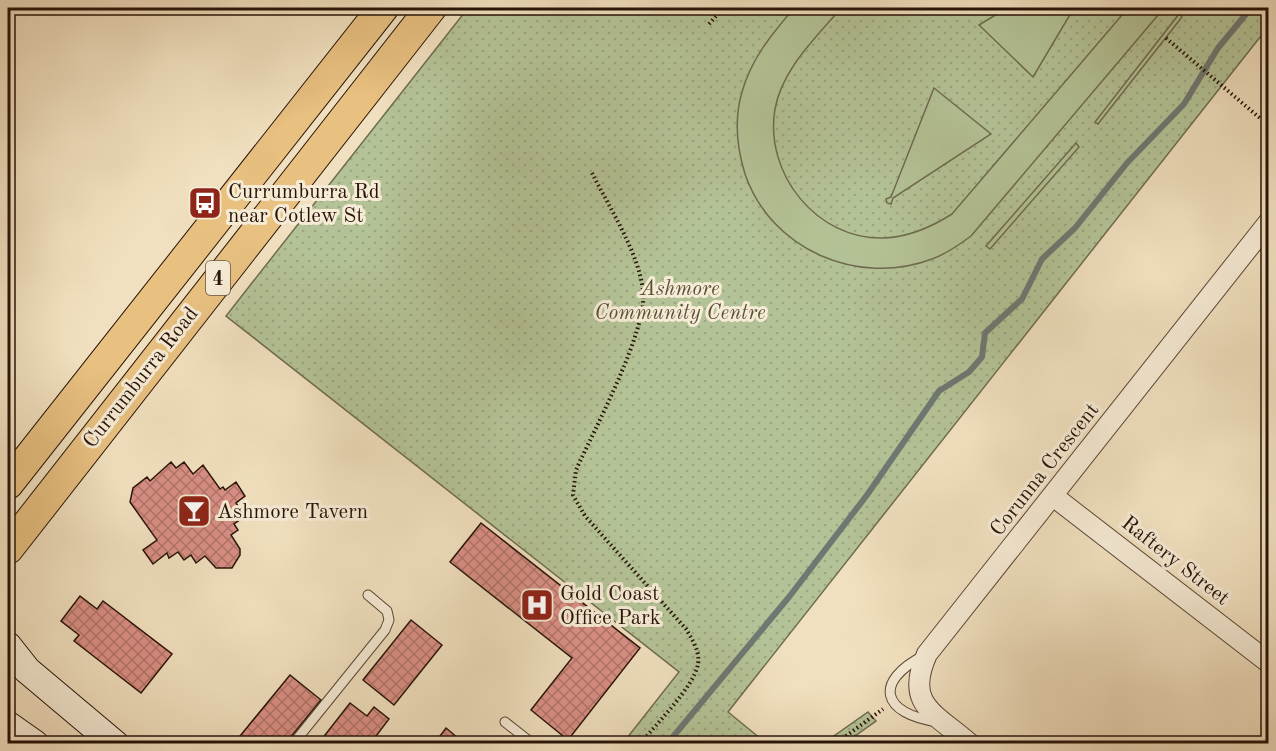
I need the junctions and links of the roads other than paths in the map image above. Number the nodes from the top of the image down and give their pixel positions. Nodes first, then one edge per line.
1 (383, 8) edge
2 (431, 8) edge
3 (1269, 223) edge
4 (8, 484) edge
5 (1053, 496) junction
6 (8, 549) edge
7 (368, 595) dead end
8 (8, 646) edge
9 (927, 654) junction
10 (1266, 654) edge
11 (505, 722) dead end
12 (947, 723) junction
13 (8, 725) edge
14 (35, 744) edge
15 (115, 744) edge
16 (293, 744) edge
17 (532, 744) edge
18 (970, 744) edge

1 - 4 main road, Currumburra Road / 4
2 - 6 main road, Currumburra Road / 4
3 - 5 street, Corunna Crescent
5 - 9 street, Corunna Crescent
5 - 10 street, Raftery Street
7 - 16 lane
8 - 15 main road
9 - 12 street, Corunna Crescent
9 - 12 lane
11 - 17 lane
12 - 18 street, Corunna Crescent
13 - 14 main road

